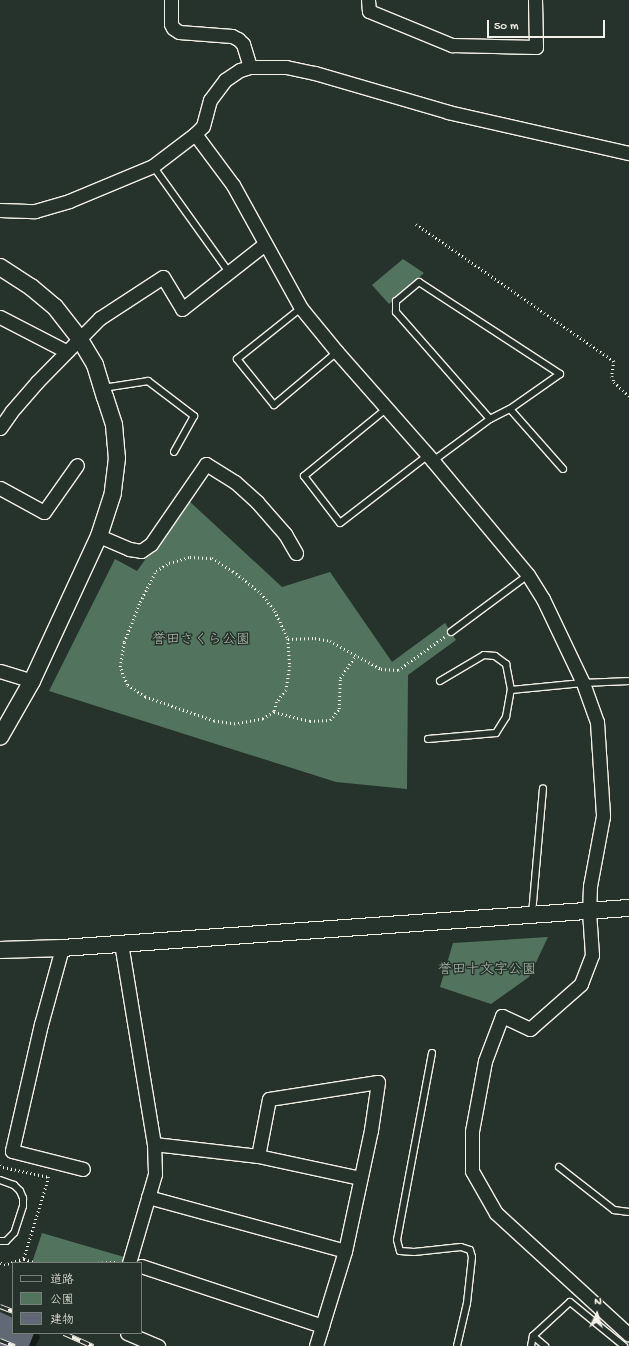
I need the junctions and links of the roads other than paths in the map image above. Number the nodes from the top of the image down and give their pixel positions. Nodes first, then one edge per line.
1 (171, 0) edge
2 (368, 0) edge
3 (535, 0) edge
4 (250, 66) junction
5 (196, 134) junction
6 (629, 153) edge
7 (153, 166) junction
8 (0, 210) edge
9 (265, 244) junction
10 (0, 267) edge
11 (229, 272) junction
12 (301, 308) junction
13 (0, 317) edge
14 (79, 338) junction
15 (66, 351) junction
16 (337, 352) junction
17 (103, 388) junction
18 (386, 409) junction
19 (510, 410) junction
20 (490, 419) junction
21 (0, 428) edge
22 (174, 452) dead end
23 (430, 458) junction
24 (77, 465) dead end
25 (563, 469) dead end
26 (0, 488) edge
27 (99, 536) junction
28 (296, 553) dead end
29 (528, 575) junction
30 (451, 632) road end
31 (0, 671) edge
32 (32, 681) junction
33 (440, 681) dead end
34 (629, 681) edge
35 (583, 683) junction
36 (511, 690) junction
37 (0, 738) edge
38 (428, 739) dead end
39 (543, 788) dead end
40 (629, 908) edge
41 (589, 911) junction
42 (532, 916) junction
43 (121, 943) junction
44 (62, 948) junction
45 (0, 950) edge
46 (432, 1053) dead end
47 (154, 1144) junction
48 (258, 1156) junction
49 (559, 1167) dead end
50 (83, 1169) dead end
51 (360, 1178) junction
52 (0, 1180) edge
53 (148, 1197) junction
54 (629, 1212) edge
55 (0, 1241) edge
56 (345, 1251) junction
57 (133, 1262) edge
58 (142, 1266) edge
59 (322, 1326) junction
60 (129, 1334) edge
61 (629, 1335) edge
62 (533, 1336) junction
63 (158, 1346) edge
64 (316, 1346) edge
65 (457, 1346) edge
66 (531, 1346) edge
67 (545, 1346) edge
68 (624, 1346) edge

1 - 4 street
2 - 3 street
4 - 5 street
4 - 6 street
5 - 7 street
5 - 9 street
7 - 8 street
7 - 11 lane
9 - 11 street
9 - 12 street
10 - 14 street
11 - 14 street
12 - 16 street
12 - 16 lane
13 - 15 street
14 - 15 street
14 - 17 street
15 - 21 street
16 - 18 street
17 - 22 lane
17 - 27 street
18 - 23 street
18 - 23 lane
19 - 20 lane
19 - 20 lane
19 - 25 lane
20 - 23 lane
23 - 29 street
24 - 26 street
27 - 28 street
27 - 32 street
29 - 30 lane
29 - 35 street
31 - 32 street
32 - 37 street
33 - 36 lane
34 - 35 lane
35 - 36 lane
35 - 41 street
36 - 38 lane
39 - 42 lane
40 - 41 street
41 - 42 street
41 - 61 street
42 - 43 street
43 - 44 street
43 - 47 street
44 - 45 street
44 - 50 street
46 - 65 lane
47 - 48 street
47 - 53 street
48 - 51 street
48 - 51 street
49 - 54 lane
51 - 56 street
52 - 55 lane
53 - 56 street
53 - 57 street
56 - 59 street
58 - 59 street
59 - 64 street
60 - 63 street
62 - 66 lane
62 - 67 lane
62 - 68 lane

